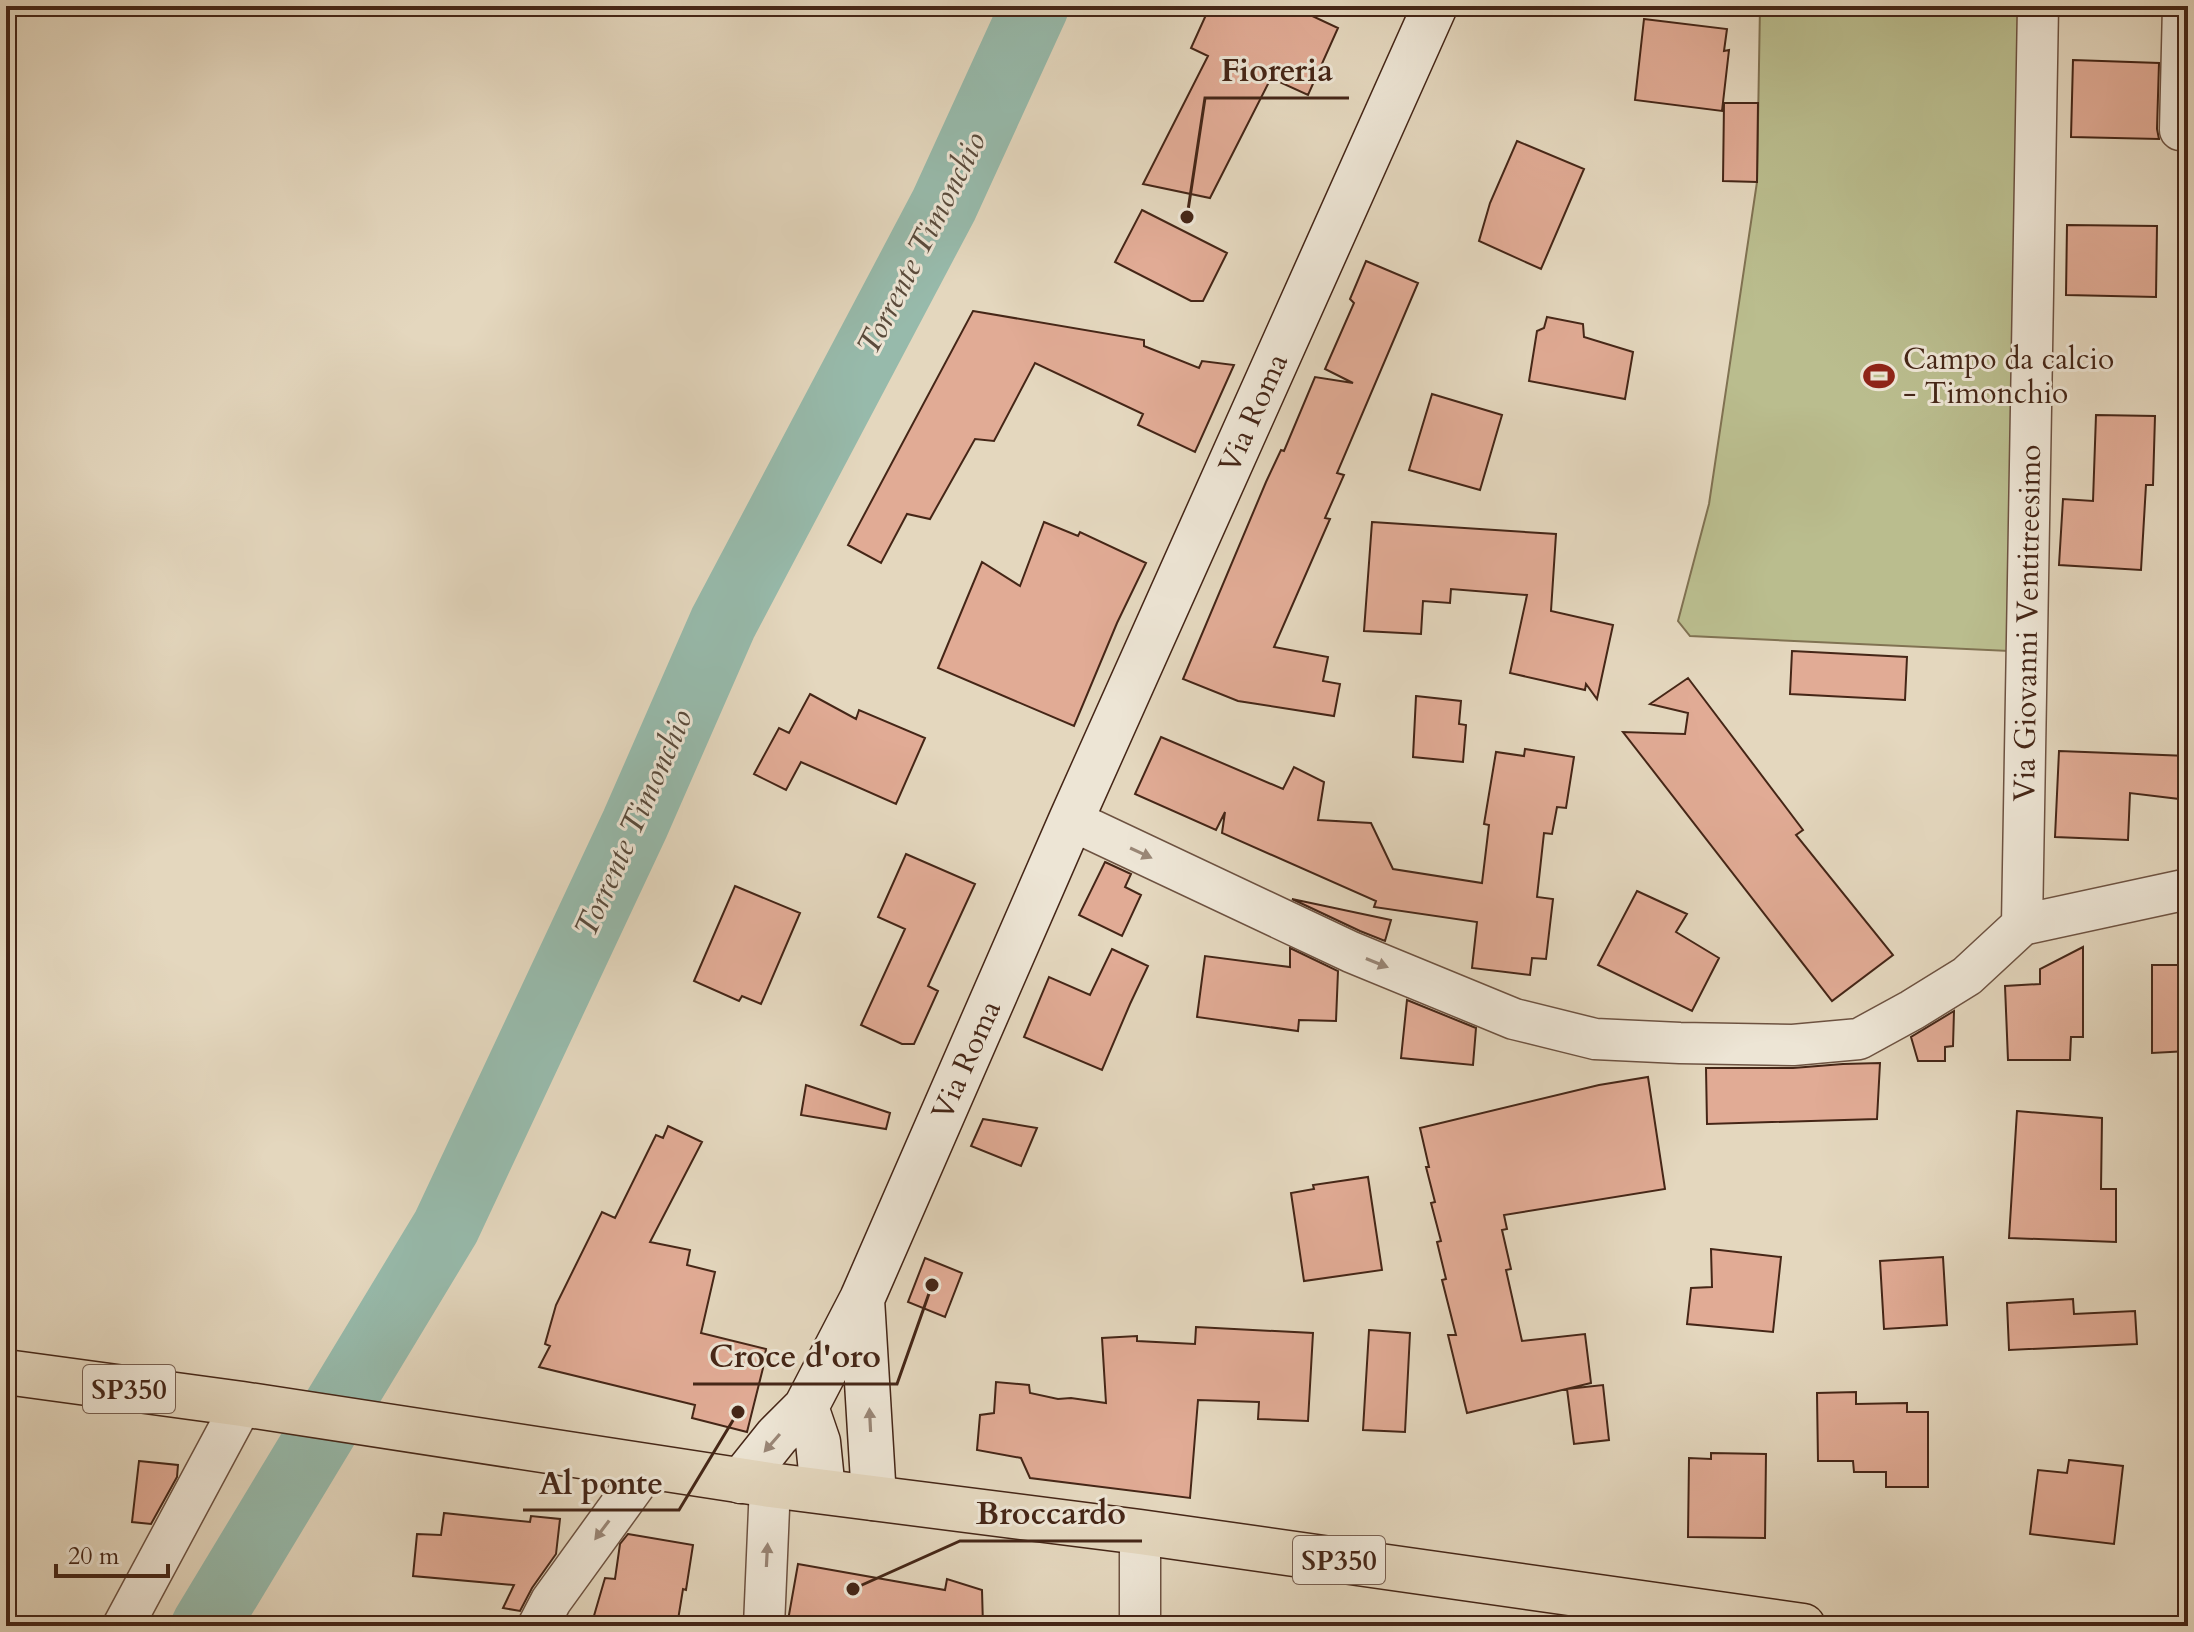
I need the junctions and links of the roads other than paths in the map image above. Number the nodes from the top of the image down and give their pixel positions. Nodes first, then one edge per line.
1 (1435, 6) edge
2 (2038, 6) edge
3 (2183, 6) edge
4 (2180, 130) dead end
5 (1071, 820) junction
6 (2188, 889) edge
7 (2022, 925) junction
8 (862, 1299) junction
9 (6, 1372) edge
10 (247, 1406) junction
11 (806, 1407) junction
12 (648, 1467) junction
13 (756, 1483) junction
14 (823, 1491) junction
15 (874, 1498) junction
16 (1140, 1532) junction
17 (123, 1626) edge
18 (538, 1626) edge
19 (764, 1626) edge
20 (1140, 1626) edge
21 (1803, 1626) edge

1 - 5 street, Via Roma
2 - 7 street, Via Giovanni Ventitreesimo
3 - 4 street
5 -> 7 street
5 - 8 street, Via Roma
6 - 7 street
8 - 11 street, Via Roma
15 -> 8 street, Via Roma
9 - 10 main road, SP350
10 - 12 main road, SP350
10 - 17 street
11 -> 13 street, Via Roma
11 - 14 street
12 - 13 main road, SP350
12 -> 18 street
13 - 14 main road, SP350
19 -> 13 street
14 - 15 main road, SP350
15 - 16 main road, SP350
16 - 20 street
16 - 21 main road, SP350

